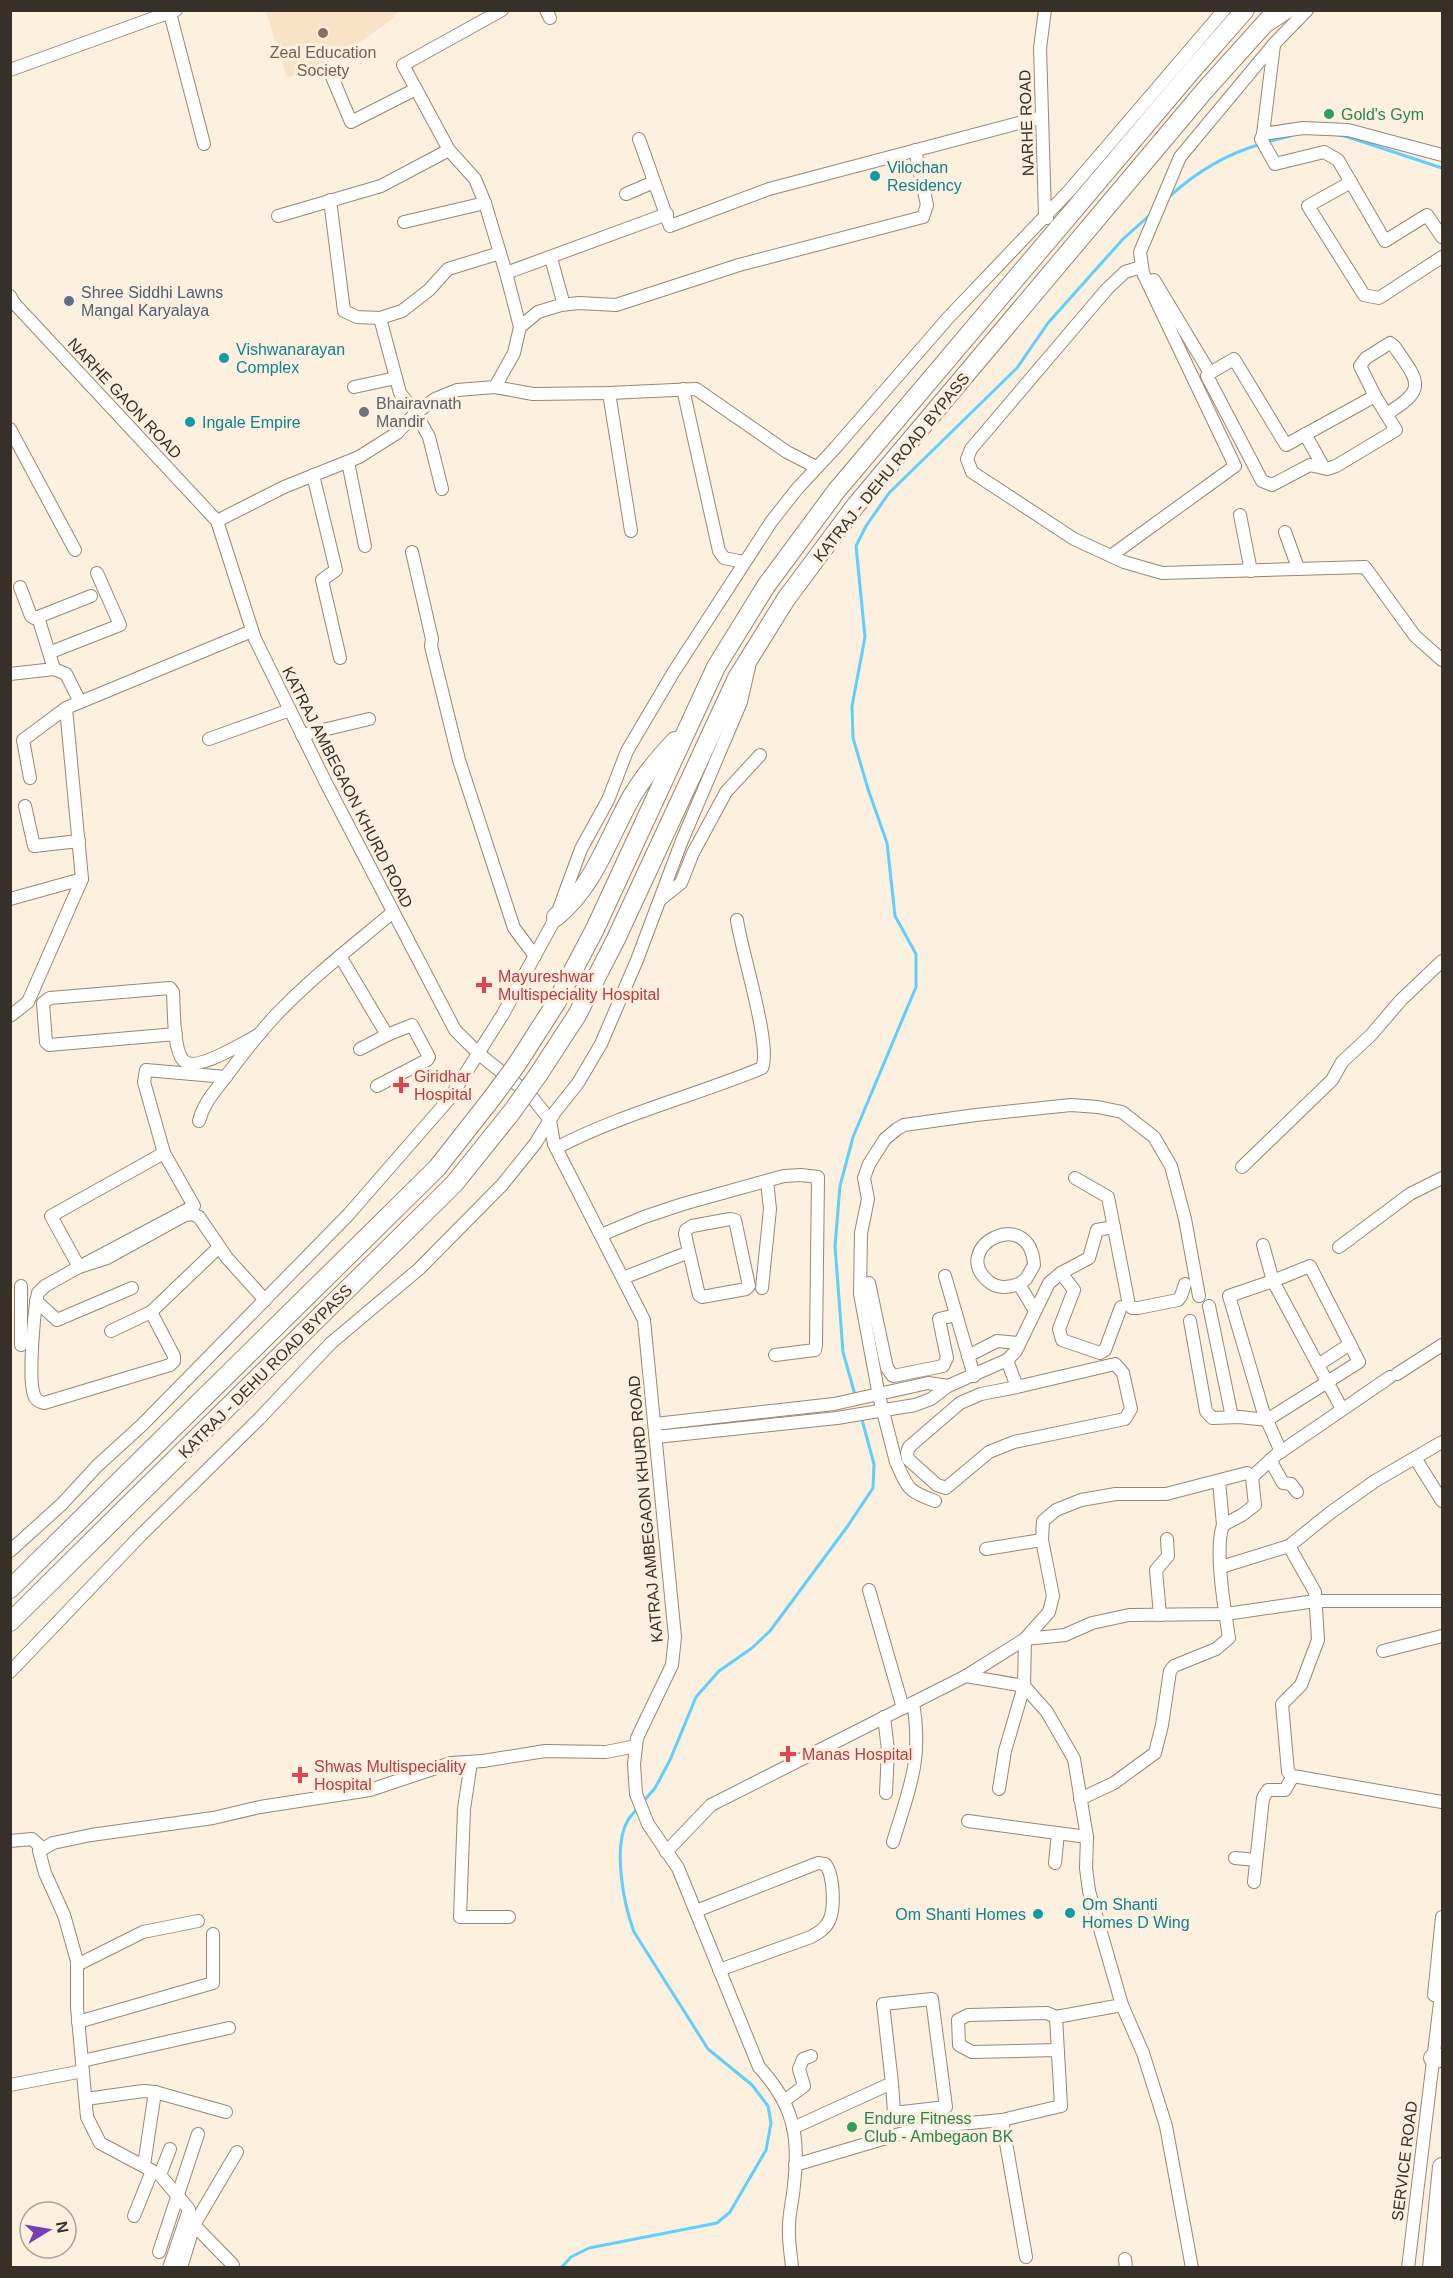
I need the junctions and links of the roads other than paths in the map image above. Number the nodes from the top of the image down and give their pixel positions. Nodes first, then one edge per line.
1 (502, 10) edge
2 (1045, 10) edge
3 (1224, 10) edge
4 (1245, 10) edge
5 (1277, 10) edge
6 (1292, 10) edge
7 (1307, 10) edge
8 (173, 12) edge
9 (1260, 29) junction
10 (1274, 44) junction
11 (10, 70) edge
12 (330, 72) dead end
13 (1217, 78) junction
14 (1245, 79) junction
15 (416, 89) junction
16 (1042, 117) junction
17 (1262, 137) junction
18 (639, 139) dead end
19 (204, 144) dead end
20 (449, 150) junction
21 (915, 150) junction
22 (1443, 155) edge
23 (654, 182) junction
24 (1350, 182) junction
25 (626, 194) dead end
26 (330, 200) junction
27 (485, 203) junction
28 (667, 214) junction
29 (1045, 215) junction
30 (278, 216) dead end
31 (404, 222) dead end
32 (1055, 232) junction
33 (1443, 237) edge
34 (500, 253) junction
35 (1443, 257) edge
36 (551, 258) junction
37 (1142, 270) junction
38 (506, 273) junction
39 (562, 298) dead end
40 (12, 301) edge
41 (380, 318) junction
42 (520, 327) junction
43 (1210, 373) junction
44 (396, 378) junction
45 (354, 387) dead end
46 (495, 387) junction
47 (683, 389) junction
48 (609, 393) junction
49 (1375, 396) junction
50 (416, 413) junction
51 (1386, 414) junction
52 (10, 429) edge
53 (1305, 434) junction
54 (348, 462) junction
55 (816, 467) junction
56 (1324, 468) junction
57 (313, 476) junction
58 (442, 489) dead end
59 (1240, 515) dead end
60 (217, 521) junction
61 (631, 531) dead end
62 (1285, 532) dead end
63 (366, 546) dead end
64 (75, 550) dead end
65 (412, 552) dead end
66 (1112, 555) junction
67 (744, 562) junction
68 (1298, 568) junction
69 (1251, 571) junction
70 (97, 573) dead end
71 (21, 587) dead end
72 (90, 596) dead end
73 (38, 617) junction
74 (252, 631) junction
75 (51, 652) junction
76 (752, 655) junction
77 (340, 658) dead end
78 (1443, 660) edge
79 (54, 669) junction
80 (10, 674) edge
81 (80, 702) junction
82 (66, 708) junction
83 (290, 710) junction
84 (369, 719) dead end
85 (686, 730) junction
86 (302, 735) junction
87 (209, 739) dead end
88 (760, 755) dead end
89 (30, 778) dead end
90 (25, 806) dead end
91 (79, 841) junction
92 (82, 879) junction
93 (10, 899) edge
94 (661, 899) junction
95 (393, 912) junction
96 (556, 917) junction
97 (737, 920) dead end
98 (340, 956) junction
99 (535, 956) junction
100 (1443, 962) edge
101 (10, 1016) edge
102 (176, 1034) junction
103 (258, 1035) junction
104 (387, 1035) junction
105 (360, 1049) dead end
106 (478, 1053) junction
107 (226, 1077) junction
108 (377, 1086) dead end
109 (550, 1120) junction
110 (199, 1121) dead end
111 (556, 1148) junction
112 (164, 1153) junction
113 (1242, 1167) dead end
114 (1075, 1178) dead end
115 (1443, 1178) edge
116 (767, 1181) junction
117 (1114, 1227) junction
118 (601, 1235) junction
119 (1263, 1245) dead end
120 (219, 1247) junction
121 (1339, 1247) dead end
122 (689, 1252) junction
123 (79, 1267) junction
124 (1061, 1272) junction
125 (945, 1276) dead end
126 (623, 1278) junction
127 (1273, 1281) junction
128 (869, 1283) dead end
129 (1019, 1284) junction
130 (1185, 1284) dead end
131 (21, 1286) dead end
132 (132, 1288) dead end
133 (762, 1288) dead end
134 (1199, 1296) dead end
135 (265, 1300) junction
136 (36, 1301) junction
137 (1121, 1306) dead end
138 (1209, 1306) dead end
139 (1035, 1311) junction
140 (151, 1312) junction
141 (956, 1315) junction
142 (1190, 1321) dead end
143 (111, 1331) dead end
144 (1019, 1343) junction
145 (1350, 1344) junction
146 (19, 1345) edge
147 (1443, 1345) edge
148 (775, 1355) dead end
149 (968, 1356) junction
150 (1007, 1359) junction
151 (1318, 1365) junction
152 (974, 1376) junction
153 (1327, 1381) junction
154 (948, 1386) junction
155 (1017, 1387) junction
156 (875, 1397) junction
157 (1342, 1409) junction
158 (879, 1412) junction
159 (1232, 1417) junction
160 (1267, 1420) junction
161 (656, 1430) junction
162 (1443, 1442) edge
163 (1281, 1452) junction
164 (1415, 1458) junction
165 (1270, 1460) junction
166 (1247, 1473) dead end
167 (1219, 1481) junction
168 (1297, 1492) dead end
169 (934, 1501) dead end
170 (1443, 1501) edge
171 (1223, 1525) junction
172 (1167, 1539) dead end
173 (1042, 1540) junction
174 (1289, 1546) junction
175 (986, 1550) dead end
176 (10, 1551) edge
177 (1221, 1567) junction
178 (10, 1589) edge
179 (869, 1590) dead end
180 (1315, 1601) junction
181 (1443, 1601) edge
182 (1226, 1614) junction
183 (1160, 1615) junction
184 (10, 1623) edge
185 (1443, 1636) edge
186 (1025, 1639) junction
187 (1383, 1651) dead end
188 (10, 1672) edge
189 (966, 1676) junction
190 (1024, 1686) junction
191 (908, 1705) junction
192 (884, 1717) junction
193 (636, 1746) junction
194 (471, 1762) junction
195 (1293, 1776) junction
196 (999, 1789) dead end
197 (886, 1793) dead end
198 (1080, 1798) junction
199 (1443, 1802) edge
200 (968, 1821) dead end
201 (1058, 1833) junction
202 (1086, 1837) junction
203 (10, 1841) edge
204 (892, 1842) dead end
205 (43, 1848) junction
206 (666, 1852) junction
207 (1235, 1858) dead end
208 (1257, 1860) junction
209 (1055, 1863) dead end
210 (1254, 1882) dead end
211 (696, 1911) junction
212 (508, 1917) dead end
213 (1443, 1917) edge
214 (198, 1921) dead end
215 (213, 1934) dead end
216 (77, 1965) junction
217 (719, 1970) junction
218 (1443, 1986) edge
219 (1122, 2005) junction
220 (1056, 2017) junction
221 (78, 2022) junction
222 (229, 2028) dead end
223 (1437, 2034) junction
224 (1057, 2050) junction
225 (811, 2056) dead end
226 (1438, 2058) edge
227 (82, 2066) junction
228 (892, 2083) junction
229 (10, 2085) edge
230 (155, 2092) junction
231 (86, 2100) junction
232 (784, 2101) junction
233 (226, 2112) dead end
234 (1002, 2120) junction
235 (793, 2128) junction
236 (198, 2134) dead end
237 (170, 2149) dead end
238 (237, 2152) dead end
239 (795, 2165) junction
240 (1443, 2167) edge
241 (152, 2170) junction
242 (178, 2195) junction
243 (189, 2210) junction
244 (134, 2216) dead end
245 (194, 2225) junction
246 (159, 2252) dead end
247 (1026, 2257) dead end
248 (233, 2265) dead end
249 (169, 2268) edge
250 (181, 2268) edge
251 (792, 2268) edge
252 (1192, 2268) edge
253 (1408, 2268) edge
254 (1432, 2268) edge

1 - 15 street
2 - 16 street, NARHE ROAD
3 - 29 street
4 - 32 highway, KATRAJ - DEHU ROAD BYPASS
5 - 9 highway, KATRAJ - DEHU ROAD BYPASS
6 - 9 street
7 - 10 street
8 - 11 street
8 - 19 street
9 - 13 highway, KATRAJ - DEHU ROAD BYPASS
10 - 14 street
10 - 17 street
12 - 15 street
13 - 14 street
13 - 76 highway, KATRAJ - DEHU ROAD BYPASS
14 - 37 street
15 - 20 street
16 - 21 street
16 - 29 street, NARHE ROAD
17 - 22 street
17 - 24 street
18 - 23 street
20 - 26 street
20 - 27 street
21 - 28 street
21 - 42 street
23 - 25 street
23 - 28 street
24 - 33 street
24 - 35 street
26 - 30 street
26 - 41 street
27 - 31 street
27 - 34 street
28 - 36 street
29 - 32 street, NARHE ROAD
29 - 55 street
32 - 85 highway, KATRAJ - DEHU ROAD BYPASS
34 - 38 street
34 - 41 street
36 - 38 street
36 - 39 street
37 - 43 street
37 - 66 street
37 - 66 street
38 - 42 street
40 - 60 street, NARHE GAON ROAD
41 - 44 street
42 - 46 street
43 - 53 street
43 - 56 street
44 - 45 street
44 - 50 street
46 - 48 street
46 - 50 street
47 - 48 street
47 - 55 street
47 - 67 street
48 - 61 street
49 - 51 street
49 - 51 street
49 - 53 street
50 - 54 street
50 - 58 street
51 - 56 street
52 - 64 street
53 - 56 street
54 - 57 street
54 - 63 street
55 - 67 street
57 - 60 street
57 - 77 street
59 - 69 street
60 - 74 street, KATRAJ AMBEGAON KHURD ROAD
62 - 68 street
65 - 99 street
66 - 69 street
67 - 96 street
68 - 69 street
68 - 78 street
70 - 75 street
71 - 73 street
72 - 73 street
73 - 75 street
74 - 81 street
74 - 83 street, KATRAJ AMBEGAON KHURD ROAD
75 - 79 street
76 - 94 street
76 - 184 highway, KATRAJ - DEHU ROAD BYPASS, bridge
79 - 80 street
79 - 81 street
81 - 82 street
82 - 89 street
82 - 91 street
83 - 86 street, KATRAJ AMBEGAON KHURD ROAD
83 - 87 street
84 - 86 street
85 - 96 highway
85 - 178 highway, KATRAJ - DEHU ROAD BYPASS, bridge
86 - 95 street, KATRAJ AMBEGAON KHURD ROAD
88 - 94 street
90 - 91 street
91 - 92 street
92 - 93 street
92 - 101 street
94 - 109 street
95 - 98 street
95 - 106 street, KATRAJ AMBEGAON KHURD ROAD
96 - 99 street
97 - 111 street
98 - 103 street
98 - 104 street
99 - 106 street
100 - 113 street
102 - 102 street
102 - 103 street
103 - 107 street
104 - 105 street
104 - 108 street
106 - 109 street, KATRAJ AMBEGAON KHURD ROAD
106 - 135 street
107 - 110 street
107 - 112 street
109 - 111 street, KATRAJ AMBEGAON KHURD ROAD
109 - 188 street
111 - 118 street, KATRAJ AMBEGAON KHURD ROAD
112 - 123 street
112 - 123 street
114 - 117 street
115 - 121 street
116 - 118 street
116 - 133 street
116 - 148 street
117 - 124 street
117 - 130 street
118 - 126 street, KATRAJ AMBEGAON KHURD ROAD
119 - 127 street
120 - 123 street
120 - 135 street
120 - 140 street
122 - 122 street
122 - 126 street
123 - 136 street
124 - 137 street
124 - 139 street
125 - 141 street
126 - 161 street, KATRAJ AMBEGAON KHURD ROAD
127 - 145 street
127 - 151 street
127 - 160 street
128 - 141 street
129 - 129 street
129 - 139 street
131 - 146 street
132 - 136 street
134 - 156 street
135 - 176 street
136 - 140 street
138 - 159 street
139 - 144 street
140 - 143 street
141 - 149 street
142 - 159 street
144 - 149 street
144 - 150 street
145 - 151 street
145 - 153 street
147 - 157 street
149 - 152 street
150 - 152 street
150 - 155 street
151 - 153 street
152 - 154 street
153 - 157 street
153 - 160 street
154 - 156 street
154 - 158 street
155 - 155 street
156 - 158 street
156 - 161 street
157 - 163 street
158 - 161 street
158 - 169 street
159 - 160 street
160 - 163 street
161 - 193 street, KATRAJ AMBEGAON KHURD ROAD
162 - 164 street
163 - 165 street
164 - 170 street
164 - 174 street
165 - 168 street
165 - 171 street
166 - 167 street
167 - 171 street
167 - 173 street
171 - 177 street
172 - 183 street
173 - 175 street
173 - 186 street
174 - 177 street
174 - 180 street
177 - 182 street
179 - 191 street
180 - 181 street
180 - 182 street
180 - 195 street
182 - 183 street
182 - 198 street
183 - 186 street
185 - 187 street
186 - 189 street
186 - 190 street
189 - 190 street
189 - 191 street
190 - 196 street
190 - 198 street
191 - 192 street
191 - 204 street
192 - 197 street
192 - 206 street
193 - 194 street
193 - 206 street, KATRAJ AMBEGAON KHURD ROAD
194 - 205 street
194 - 212 street
195 - 199 street
195 - 208 street
198 - 202 street
200 - 201 street
201 - 202 street
201 - 209 street
202 - 219 street
203 - 205 street
205 - 216 street
206 - 211 street, KATRAJ AMBEGAON KHURD ROAD
207 - 208 street
208 - 210 street
211 - 217 street, KATRAJ AMBEGAON KHURD ROAD
211 - 217 street
213 - 223 street
214 - 216 street
215 - 221 street
216 - 221 street
217 - 232 street, KATRAJ AMBEGAON KHURD ROAD
218 - 223 street, SERVICE ROAD
219 - 220 street
219 - 252 street
220 - 224 street
220 - 224 street
221 - 227 street
222 - 227 street
223 - 226 street, SERVICE ROAD
224 - 234 street
225 - 232 street
226 - 253 street, SERVICE ROAD
227 - 229 street
227 - 231 street
228 - 228 street
228 - 235 street
230 - 231 street
230 - 233 street
230 - 241 street
231 - 241 street
232 - 235 street, KATRAJ AMBEGAON KHURD ROAD
234 - 239 street
234 - 247 street
235 - 239 street, KATRAJ AMBEGAON KHURD ROAD
236 - 242 street
237 - 241 street
238 - 245 street
239 - 251 street, KATRAJ AMBEGAON KHURD ROAD
240 - 254 highway
241 - 242 street
241 - 244 street
242 - 243 street
242 - 246 street
243 - 245 street
243 - 249 street
245 - 248 street
245 - 250 street

